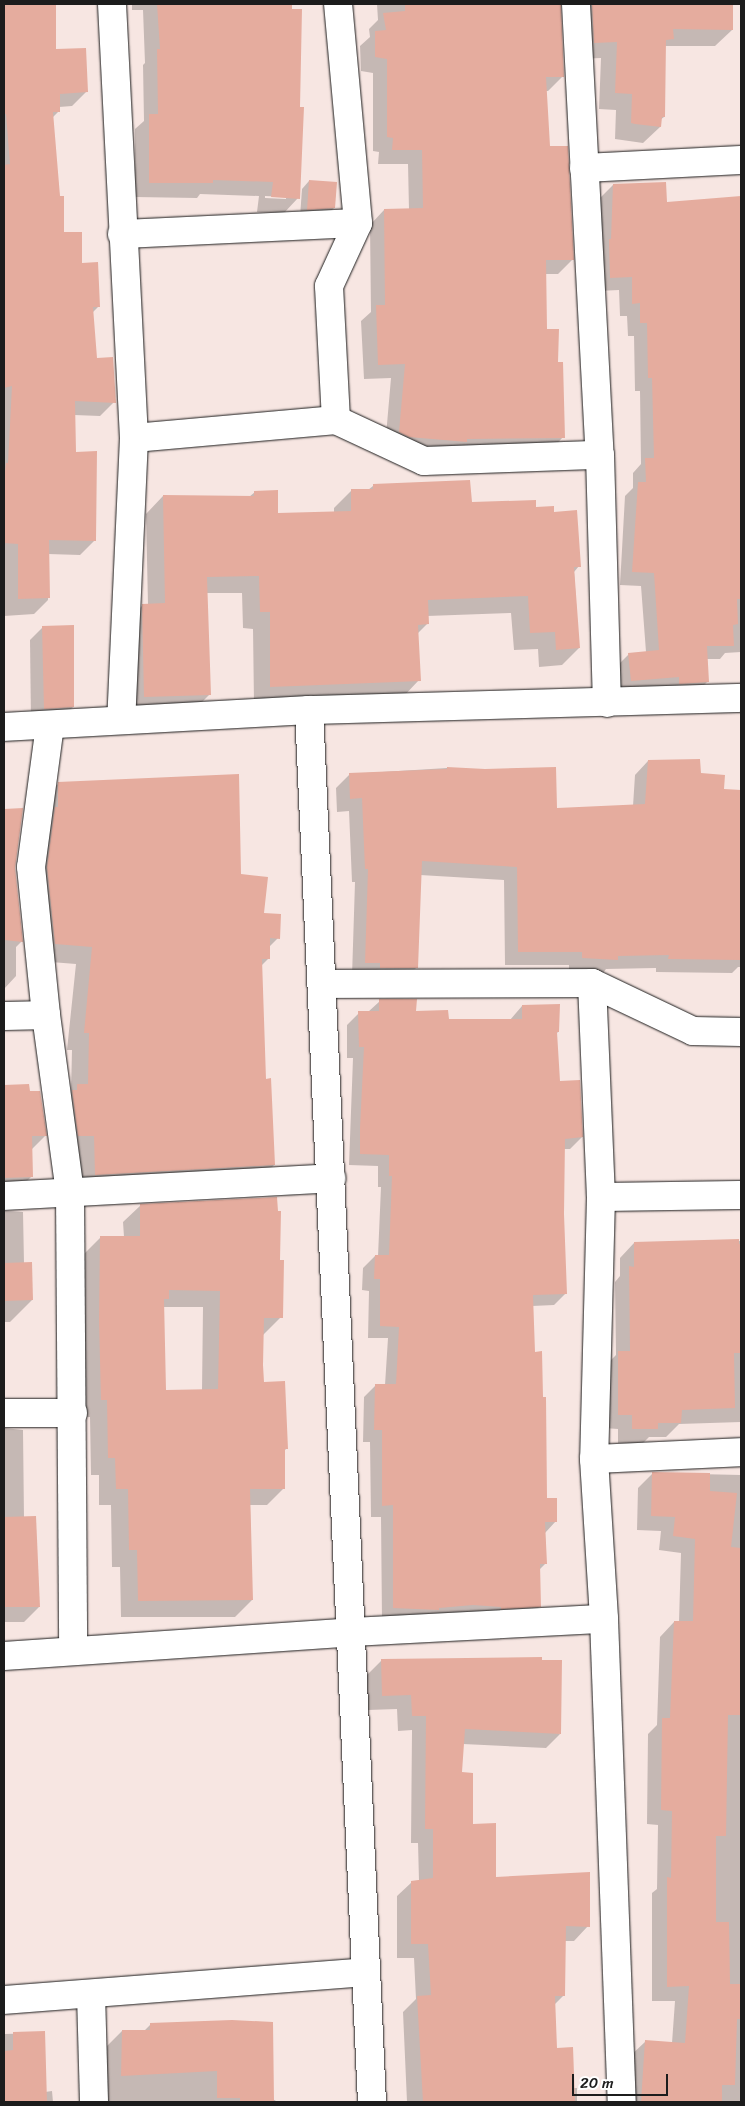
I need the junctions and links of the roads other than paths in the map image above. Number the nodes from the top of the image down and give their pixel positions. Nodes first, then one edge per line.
1 (112, 4) edge
2 (338, 4) edge
3 (576, 4) edge
4 (741, 160) edge
5 (584, 168) junction
6 (358, 224) junction
7 (122, 234) junction
8 (336, 420) junction
9 (134, 438) junction
10 (600, 455) junction
11 (741, 698) edge
12 (607, 703) junction
13 (309, 710) junction
14 (121, 720) junction
15 (50, 725) junction
16 (4, 727) edge
17 (592, 983) junction
18 (323, 984) junction
19 (46, 1015) junction
20 (4, 1016) edge
21 (741, 1032) edge
22 (332, 1178) junction
23 (70, 1193) junction
24 (741, 1195) edge
25 (4, 1196) edge
26 (601, 1197) junction
27 (4, 1413) edge
28 (73, 1413) junction
29 (741, 1452) edge
30 (594, 1459) junction
31 (604, 1618) junction
32 (352, 1632) junction
33 (73, 1650) junction
34 (4, 1656) edge
35 (365, 1972) junction
36 (91, 1994) junction
37 (4, 2000) edge
38 (94, 2102) edge
39 (372, 2102) edge
40 (622, 2102) edge

1 - 7 street
2 - 6 street
3 - 5 street
4 - 5 street
5 - 10 street
6 - 7 street
6 - 8 street
7 - 9 street
8 - 9 street
8 - 10 street
9 - 14 street
10 - 12 street
11 - 12 street
12 - 13 street
13 - 14 street
13 - 18 street
14 - 15 street
15 - 16 street
15 - 19 street
17 - 18 street
17 - 21 street
17 - 26 street
18 - 22 street
19 - 20 street
19 - 23 street
22 - 23 street
22 - 32 street
23 - 25 street
23 - 28 street
24 - 26 street
26 - 30 street
27 - 28 street
28 - 33 street
29 - 30 street
30 - 31 street
31 - 32 street
31 - 40 street
32 - 33 street
32 - 35 street
33 - 34 street
35 - 36 street
35 - 39 street
36 - 37 street
36 - 38 street

